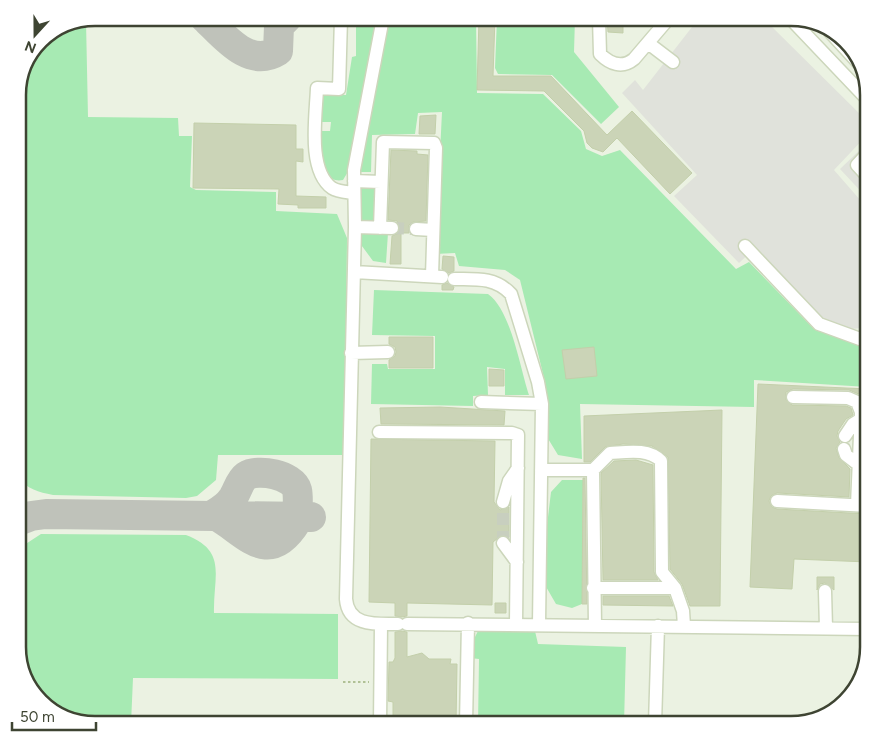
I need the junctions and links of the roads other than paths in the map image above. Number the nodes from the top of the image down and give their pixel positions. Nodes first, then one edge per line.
1 (341, 26) edge
2 (381, 26) edge
3 (599, 26) edge
4 (662, 26) edge
5 (799, 27) edge
6 (648, 43) junction
7 (673, 62) dead end
8 (859, 91) edge
9 (381, 182) junction
10 (354, 187) junction
11 (355, 227) junction
12 (416, 229) tunnel mouth
13 (433, 230) junction
14 (745, 246) dead end
15 (354, 272) junction
16 (442, 277) junction
17 (860, 339) edge
18 (388, 352) dead end
19 (351, 353) junction
20 (793, 397) dead end
21 (481, 402) dead end
22 (542, 404) junction
23 (860, 410) edge
24 (860, 420) edge
25 (379, 432) dead end
26 (860, 442) edge
27 (859, 465) junction
28 (518, 467) junction
29 (541, 470) junction
30 (592, 470) junction
31 (860, 475) edge
32 (777, 501) dead end
33 (503, 502) tunnel mouth
34 (860, 505) edge
35 (503, 543) tunnel mouth
36 (517, 562) junction
37 (593, 588) junction
38 (675, 588) junction
39 (826, 591) dead end
40 (468, 623) junction
41 (381, 624) junction
42 (516, 624) junction
43 (539, 624) junction
44 (595, 625) junction
45 (658, 626) junction
46 (684, 626) junction
47 (826, 628) junction
48 (860, 629) edge
49 (380, 716) edge
50 (466, 716) edge
51 (655, 716) edge

1 - 10 street
2 - 10 street
3 - 6 street
4 - 6 street
5 - 8 street
6 - 7 street
9 - 10 street
9 - 11 street
9 - 13 street
10 - 11 street
11 - 15 street
12 - 13 street
13 - 16 street
14 - 17 street
15 - 16 street
15 - 19 street
16 - 22 street
18 - 19 street
19 - 41 street
20 - 23 street
21 - 22 street
22 - 29 street
24 - 27 street
25 - 28 street
26 - 27 street
27 - 31 street
28 - 33 street
28 - 36 street
29 - 30 street
29 - 43 street
30 - 37 street
30 - 38 street
32 - 34 street
35 - 36 street
36 - 42 street
37 - 38 street
37 - 44 street
38 - 46 street
39 - 47 street
40 - 41 street
40 - 42 street
40 - 50 street
41 - 49 street
42 - 43 street
43 - 44 street
44 - 45 street
45 - 46 street
45 - 51 street
46 - 47 street
47 - 48 street

